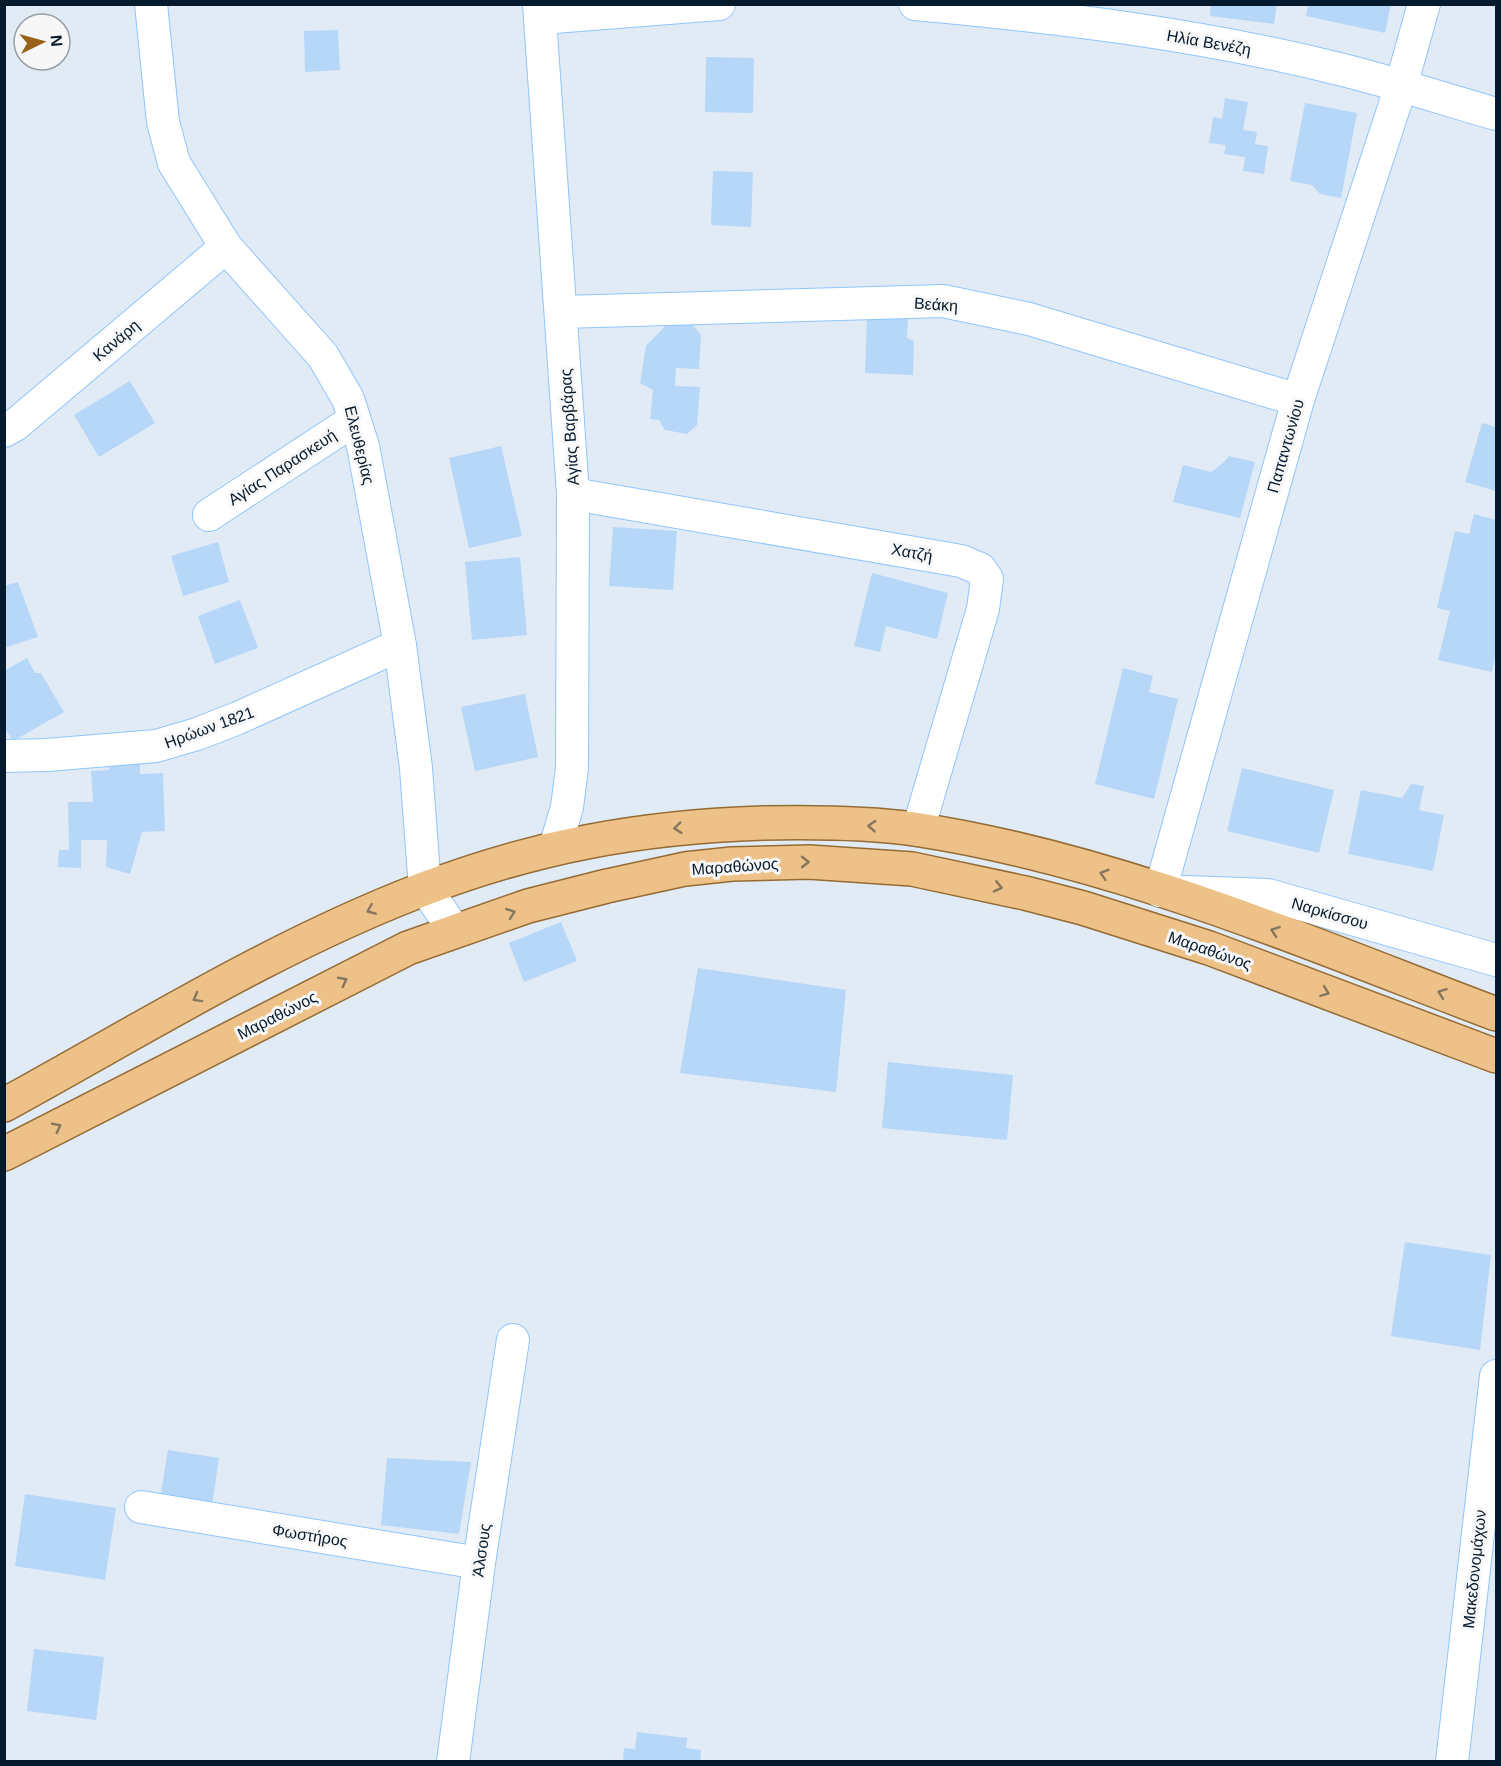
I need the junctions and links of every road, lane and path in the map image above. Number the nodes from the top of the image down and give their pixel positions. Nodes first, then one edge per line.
1 (151, 4) edge
2 (719, 4) edge
3 (915, 4) edge
4 (1424, 4) edge
5 (540, 11) edge
6 (1401, 86) junction
7 (1497, 114) edge
8 (226, 247) junction
9 (562, 312) junction
10 (1298, 400) junction
11 (354, 420) junction
12 (4, 431) edge
13 (573, 494) junction
14 (209, 515) dead end
15 (400, 645) junction
16 (4, 756) edge
17 (918, 830) junction
18 (555, 848) junction
19 (425, 888) junction
20 (1160, 891) junction
21 (456, 932) junction
22 (1497, 960) edge
23 (1497, 1014) edge
24 (1497, 1056) edge
25 (4, 1105) edge
26 (4, 1154) edge
27 (513, 1340) dead end
28 (1497, 1376) edge
29 (141, 1507) dead end
30 (479, 1563) junction
31 (453, 1761) edge
32 (1452, 1761) edge

1 - 8 street, Ελευθερίας
2 - 5 street
3 - 6 street, Ηλία Βενέζη
4 - 6 street, Παπαντωνίου
5 - 9 street, Αγίας Βαρβάρας
6 - 7 street, Ηλία Βενέζη
6 - 10 street, Παπαντωνίου
8 - 11 street, Ελευθερίας
8 - 12 street, Κανάρη
9 - 10 street, Βεάκη
9 - 13 street, Αγίας Βαρβάρας
10 - 20 street, Παπαντωνίου
11 - 14 street, Αγίας Παρασκευή
11 - 15 street, Ελευθερίας
13 - 17 street, Χατζή
13 - 18 street, Αγίας Βαρβάρας
15 - 16 street, Ηρώων 1821
15 - 19 street, Ελευθερίας
17 -> 18 main road
20 -> 17 main road
18 - 19 main road
19 - 21 street
19 -> 25 main road
20 - 22 street, Ναρκίσσου
23 -> 20 main road
21 -> 24 main road, Μαραθώνος
26 -> 21 main road, Μαραθώνος
27 - 30 street, Άλσους
28 - 32 street, Μακεδονομάχων
29 - 30 street, Φωστήρος
30 - 31 street, Άλσους

